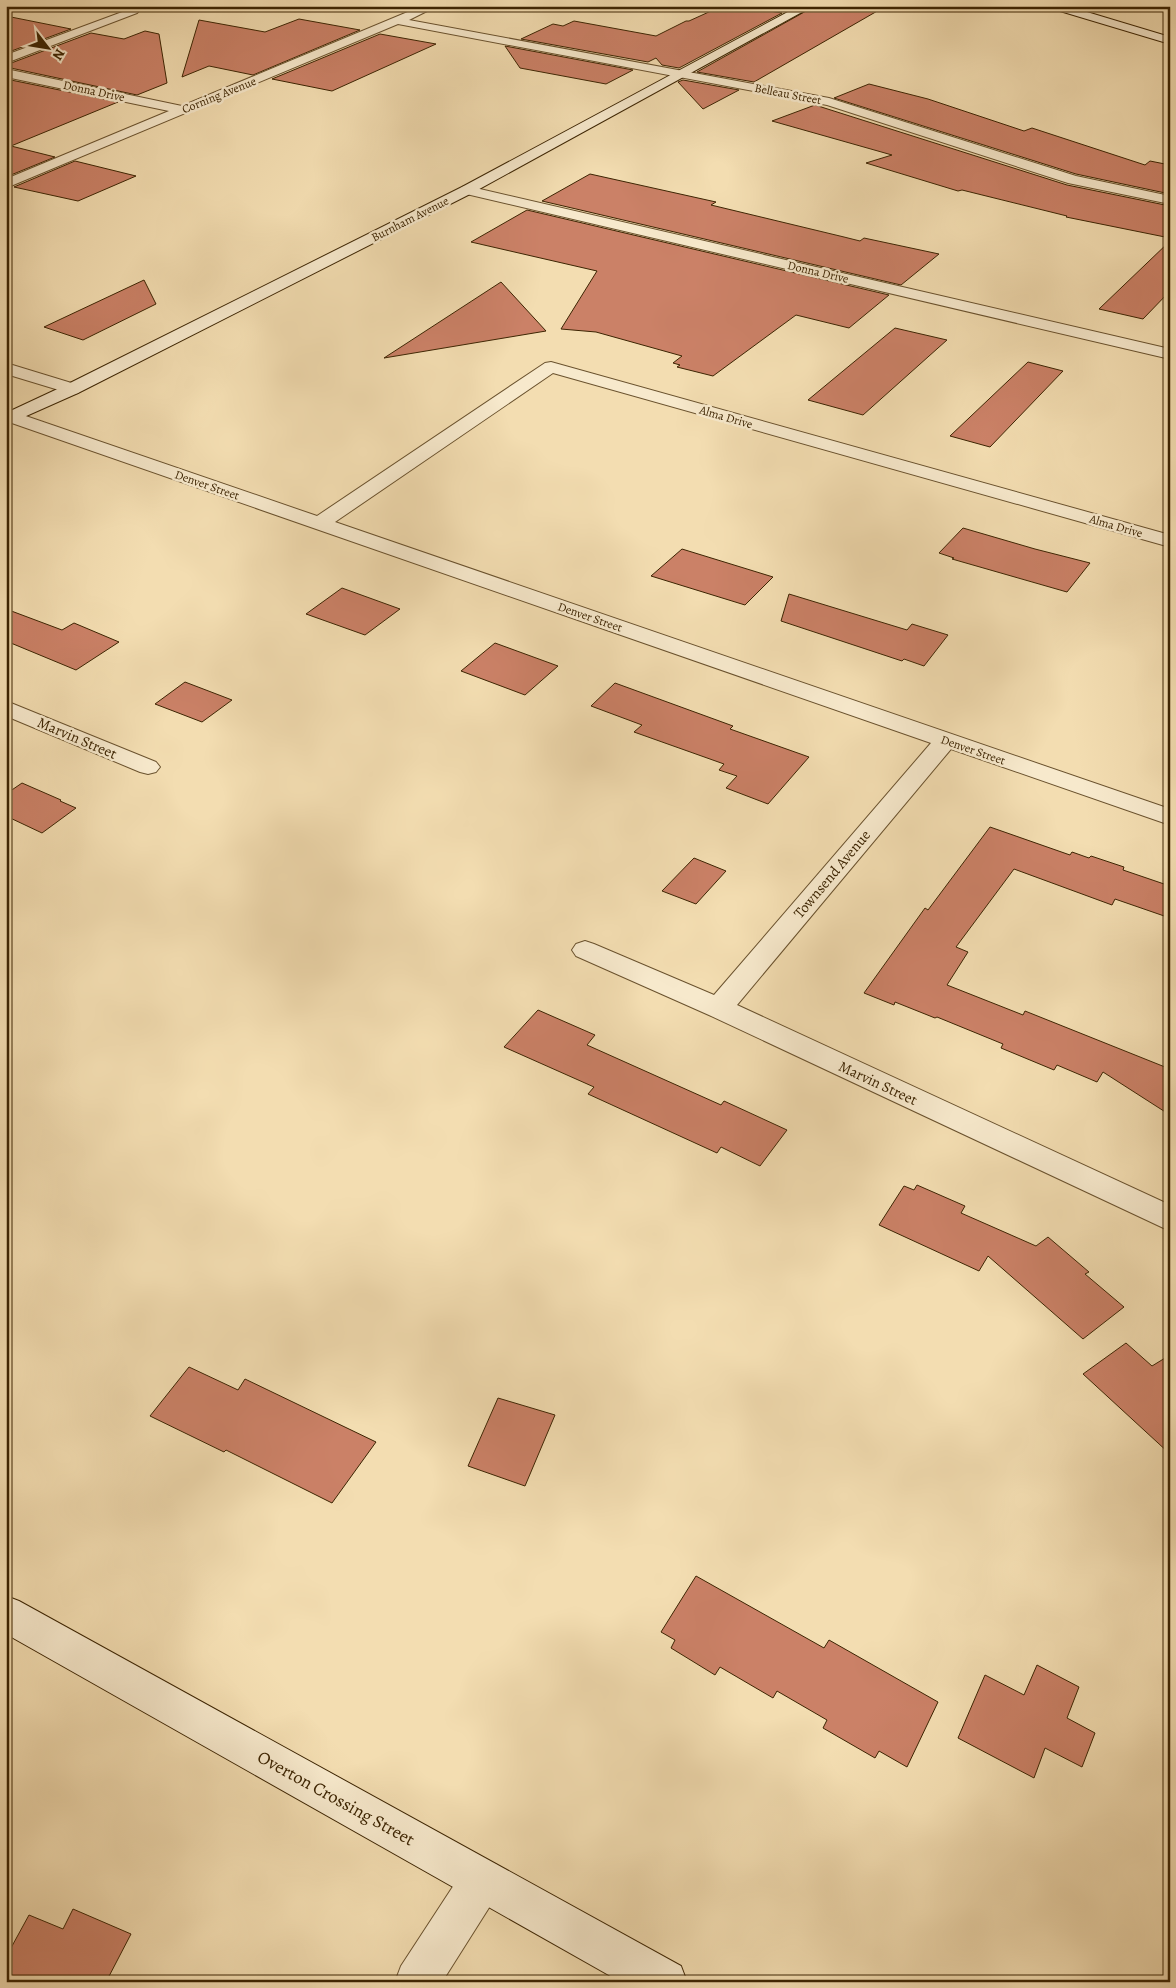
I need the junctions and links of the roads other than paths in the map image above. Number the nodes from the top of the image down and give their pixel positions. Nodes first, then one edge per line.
1 (108, 6) edge
2 (432, 6) edge
3 (808, 6) edge
4 (1054, 6) edge
5 (1156, 6) edge
6 (1170, 9) edge
7 (398, 21) junction
8 (1168, 39) edge
9 (6, 59) edge
10 (6, 73) edge
11 (684, 74) junction
12 (182, 110) junction
13 (6, 184) edge
14 (467, 190) junction
15 (1170, 200) edge
16 (1170, 354) edge
17 (6, 368) edge
18 (72, 389) junction
19 (8, 419) edge
20 (320, 523) junction
21 (1170, 541) edge
22 (6, 708) edge
23 (946, 740) junction
24 (148, 767) dead end
25 (1170, 817) edge
26 (585, 950) dead end
27 (719, 1008) junction
28 (1170, 1219) edge
29 (6, 1614) edge
30 (482, 1880) junction
31 (417, 1982) edge
32 (665, 1982) edge

1 - 9 street
2 - 7 street, Corning Avenue
3 - 11 street, Burnham Avenue
4 - 8 street
5 - 6 lane
7 - 11 street, Belleau Street
7 - 12 street, Corning Avenue
10 - 12 street, Donna Drive
11 - 14 street, Burnham Avenue
11 - 15 street, Belleau Street
12 - 13 street, Corning Avenue
14 - 16 street, Donna Drive
14 - 18 street, Burnham Avenue
17 - 18 street
18 - 19 street, Burnham Avenue
19 - 20 street, Denver Street
20 - 21 street, Alma Drive
20 - 23 street, Denver Street
22 - 24 street, Marvin Street
23 - 25 street, Denver Street
23 - 27 street, Townsend Avenue
26 - 27 street, Marvin Street
27 - 28 street, Marvin Street
29 - 30 street, Overton Crossing Street
30 - 31 street
30 - 32 street, Overton Crossing Street

